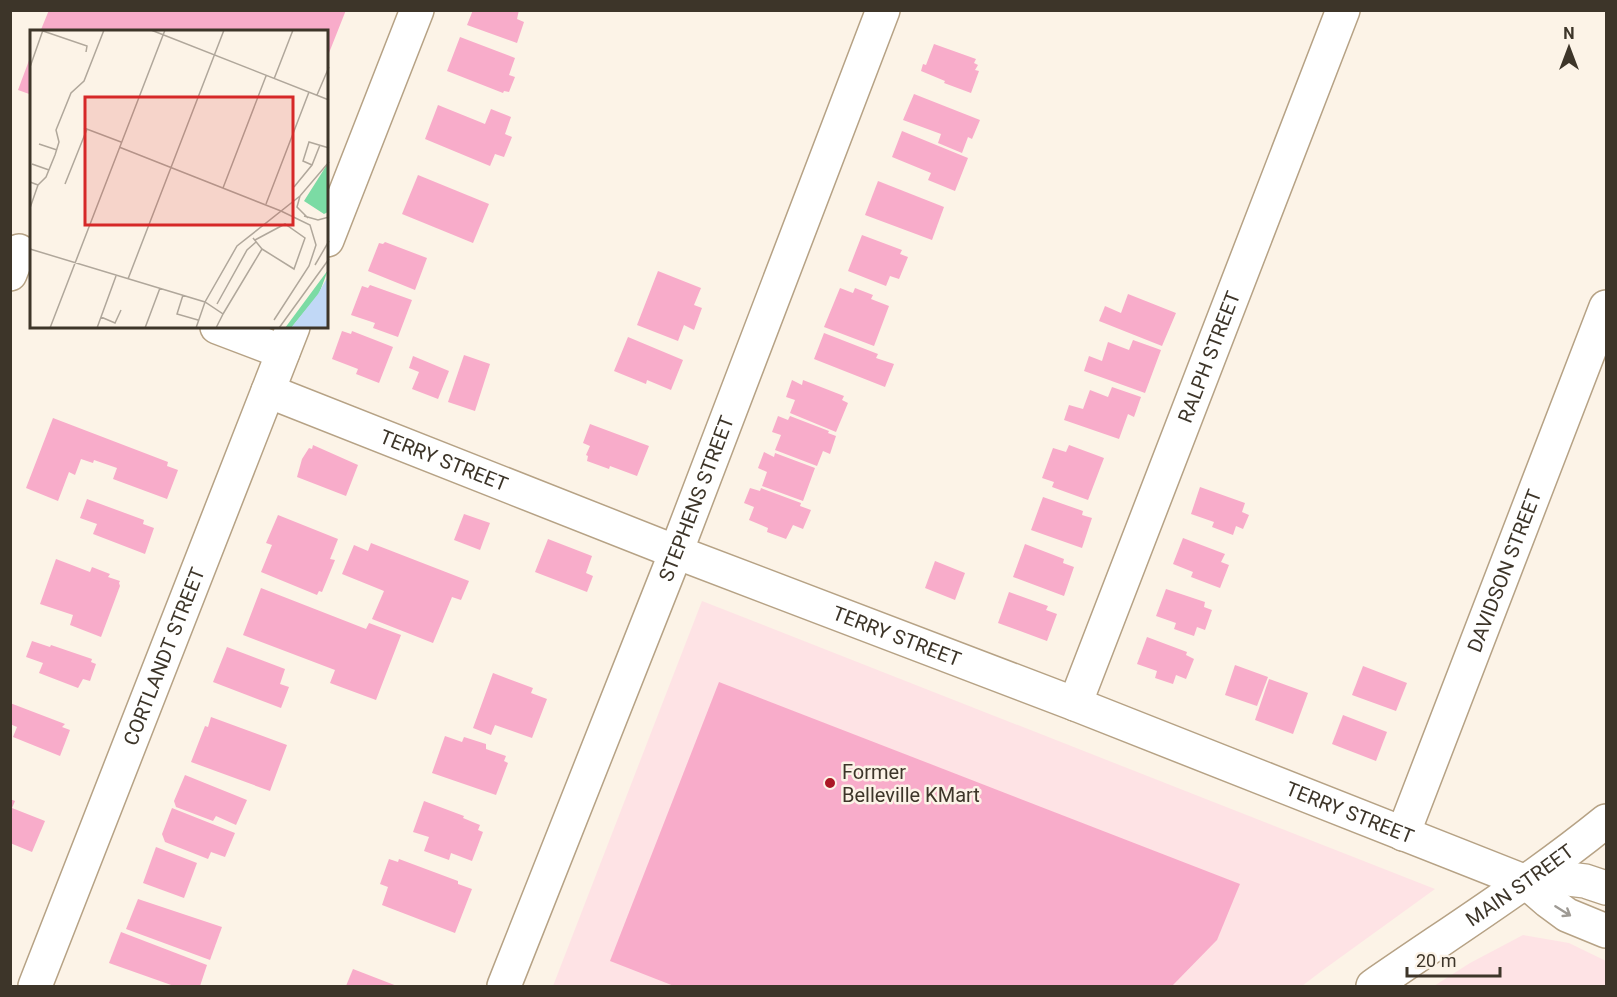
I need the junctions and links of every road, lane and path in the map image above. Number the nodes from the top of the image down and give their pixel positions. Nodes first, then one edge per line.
1 (417, 10) edge
2 (883, 10) edge
3 (1343, 10) edge
4 (328, 237) edge
5 (1606, 307) edge
6 (222, 328) edge
7 (288, 340) edge
8 (268, 391) junction
9 (676, 552) junction
10 (1075, 704) junction
11 (1606, 821) edge
12 (1403, 834) junction
13 (1526, 882) junction
14 (1606, 888) edge
15 (1606, 931) edge
16 (35, 987) edge
17 (504, 987) edge
18 (1373, 987) edge

1 - 4 main road
2 - 9 main road, STEPHENS STREET
3 - 10 main road, RALPH STREET
5 - 12 main road, DAVIDSON STREET
6 - 7 main road
7 - 8 main road, CORTLANDT STREET
8 - 9 main road, TERRY STREET
8 - 16 main road, CORTLANDT STREET
9 - 10 main road, TERRY STREET
9 - 17 main road, STEPHENS STREET
10 - 12 main road, TERRY STREET
11 - 13 main road, MAIN STREET
12 - 13 main road, TERRY STREET
13 - 14 main road
13 -> 15 main road
13 - 18 main road, MAIN STREET

